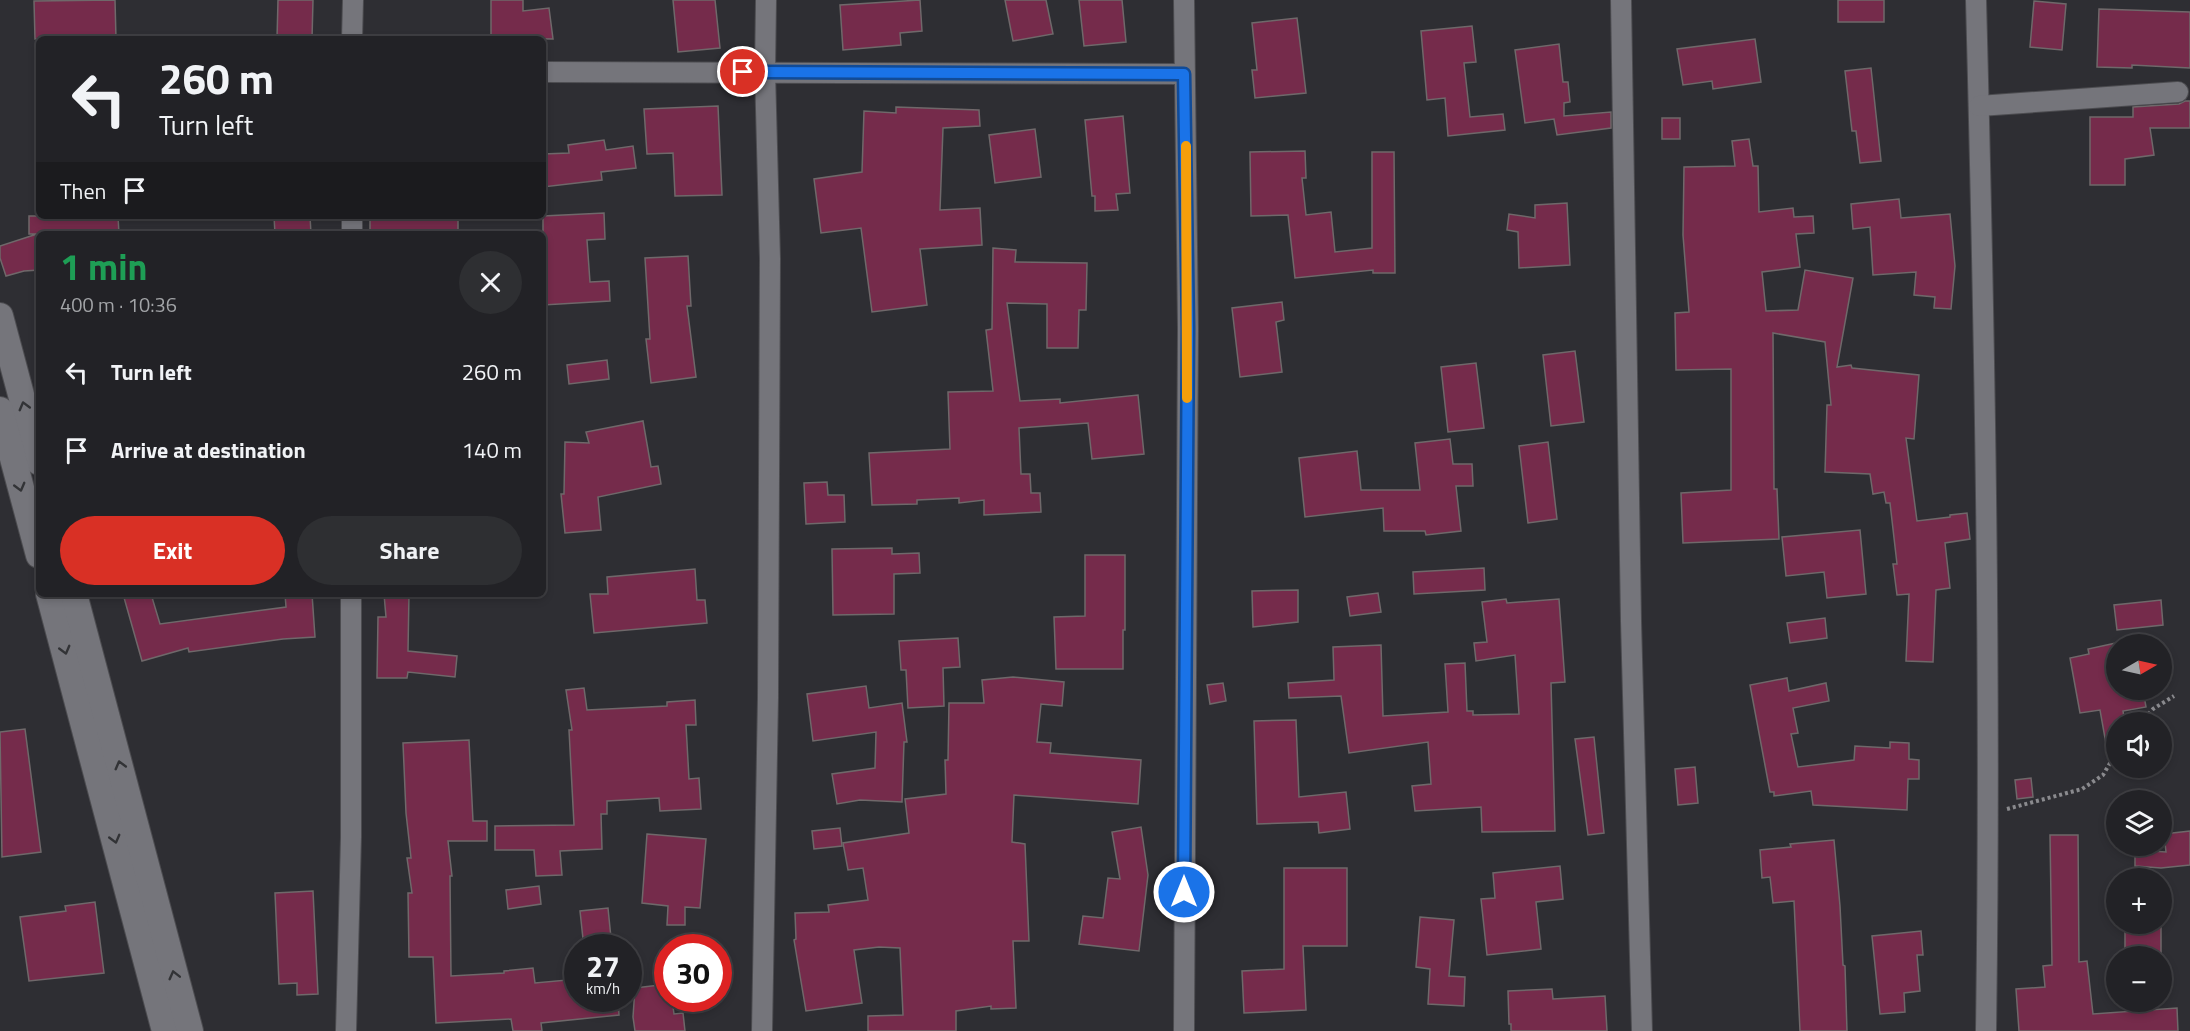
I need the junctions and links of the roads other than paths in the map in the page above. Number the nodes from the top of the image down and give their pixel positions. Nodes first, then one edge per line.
1 (353, 0) edge
2 (766, 0) edge
3 (1184, 0) edge
4 (1621, 0) edge
5 (1976, 0) edge
6 (352, 36) edge
7 (546, 72) edge
8 (765, 72) junction
9 (1184, 74) junction
10 (2178, 92) dead end
11 (1979, 106) junction
12 (0, 316) edge
13 (0, 410) edge
14 (36, 451) edge
15 (36, 544) edge
16 (51, 597) edge
17 (75, 597) edge
18 (351, 597) edge
19 (165, 1031) edge
20 (190, 1031) edge
21 (346, 1031) edge
22 (762, 1031) edge
23 (1184, 1031) edge
24 (1642, 1031) edge
25 (1986, 1031) edge

1 - 6 street
2 - 8 street
3 - 9 street
4 - 24 street
5 - 11 street
7 - 8 street
8 - 9 street
8 - 22 street
9 - 23 street
10 - 11 street
11 - 25 street
14 -> 12 street
13 -> 15 street
16 -> 19 street
20 -> 17 street
18 - 21 street

